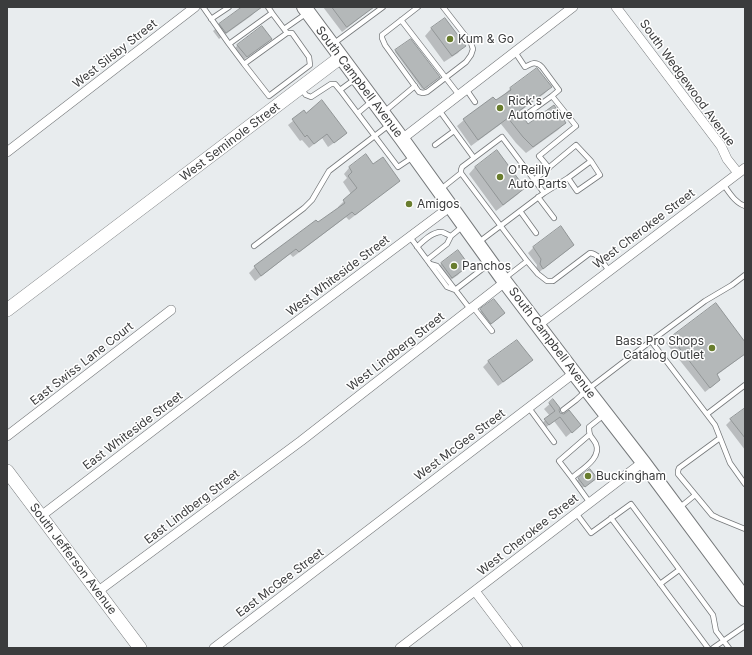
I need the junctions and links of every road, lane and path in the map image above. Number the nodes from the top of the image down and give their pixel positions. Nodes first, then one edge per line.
1 (195, 7) edge
2 (203, 7) edge
3 (229, 7) edge
4 (268, 7) edge
5 (382, 7) edge
6 (418, 7) edge
7 (443, 7) edge
8 (573, 7) edge
9 (616, 7) edge
10 (306, 10) edge
11 (272, 13) junction
12 (211, 19) junction
13 (401, 20) junction
14 (285, 31) junction
15 (229, 44) junction
16 (332, 45) junction
17 (515, 52) junction
18 (341, 57) junction
19 (244, 64) junction
20 (446, 77) junction
21 (357, 78) junction
22 (415, 86) junction
23 (300, 88) junction
24 (340, 90) junction
25 (463, 92) junction
26 (552, 96) junction
27 (373, 100) junction
28 (273, 101) junction
29 (475, 102) dead end
30 (439, 110) junction
31 (358, 113) junction
32 (527, 114) dead end
33 (386, 118) junction
34 (454, 131) junction
35 (375, 136) junction
36 (402, 139) junction
37 (435, 145) dead end
38 (7, 152) edge
39 (414, 156) junction
40 (474, 158) junction
41 (590, 161) junction
42 (549, 168) junction
43 (741, 170) edge
44 (461, 172) junction
45 (568, 178) junction
46 (534, 180) junction
47 (723, 184) junction
48 (439, 190) junction
49 (544, 193) junction
50 (538, 197) junction
51 (451, 206) junction
52 (745, 206) edge
53 (520, 211) junction
54 (554, 218) dead end
55 (465, 225) junction
56 (500, 225) junction
57 (536, 233) dead end
58 (451, 236) junction
59 (410, 237) junction
60 (477, 243) junction
61 (254, 246) dead end
62 (418, 247) junction
63 (527, 261) junction
64 (428, 262) junction
65 (491, 262) junction
66 (609, 271) junction
67 (745, 275) edge
68 (504, 280) junction
69 (455, 290) junction
70 (472, 308) junction
71 (7, 310) edge
72 (171, 310) dead end
73 (538, 325) junction
74 (492, 331) dead end
75 (651, 341) junction
76 (240, 364) joint
77 (574, 373) junction
78 (745, 385) edge
79 (587, 390) junction
80 (529, 408) junction
81 (563, 410) dead end
82 (606, 414) junction
83 (707, 414) junction
84 (547, 422) dead end
85 (542, 425) junction
86 (589, 435) junction
87 (7, 436) edge
88 (720, 438) junction
89 (301, 441) joint
90 (554, 442) dead end
91 (643, 462) junction
92 (7, 471) edge
93 (572, 478) junction
94 (744, 480) edge
95 (695, 495) junction
96 (590, 503) junction
97 (678, 509) junction
98 (576, 513) junction
99 (41, 516) junction
100 (611, 518) junction
101 (745, 529) edge
102 (360, 537) joint
103 (679, 570) junction
104 (660, 584) junction
105 (475, 591) junction
106 (97, 592) junction
107 (745, 599) edge
108 (745, 626) edge
109 (723, 641) junction
110 (140, 648) edge
111 (214, 648) edge
112 (400, 648) edge
113 (518, 648) edge
114 (708, 648) edge
115 (713, 648) edge
116 (729, 648) edge

1 - 38 street, West Silsby Street
2 - 12 lane
3 - 12 lane
4 - 11 lane
5 - 16 lane
6 - 13 lane
7 - 20 lane
8 - 17 street
9 - 43 street, South Wedgewood Avenue
10 - 14 lane
10 - 16 main road, South Campbell Avenue
11 - 14 lane
11 - 15 lane
12 - 15 lane
13 - 20 lane
13 - 22 lane
14 - 19 lane
14 - 28 lane
15 - 19 lane
16 - 18 main road, South Campbell Avenue
17 - 25 street
17 - 26 lane
18 - 21 main road, South Campbell Avenue
18 - 23 street, West Seminole Street
19 - 28 lane
20 - 22 lane
20 - 25 lane
21 - 24 lane
21 - 27 main road, South Campbell Avenue
22 - 33 lane
23 - 24 lane
23 - 28 street, West Seminole Street
24 - 31 lane
25 - 29 lane
25 - 30 street
26 - 32 lane
26 - 42 lane
27 - 31 lane
27 - 33 main road, South Campbell Avenue
28 - 71 street, West Seminole Street
30 - 34 lane
30 - 36 street
31 - 35 lane
33 - 35 lane
33 - 36 main road, South Campbell Avenue
34 - 37 lane
34 - 40 lane
35 - 39 lane
35 - 61 lane
36 - 39 main road, South Campbell Avenue
39 - 48 main road, South Campbell Avenue
40 - 44 lane
40 - 46 lane
41 - 42 lane
41 - 45 lane
41 - 45 lane
42 - 46 lane
43 - 47 street, West Cherokee Street
44 - 48 lane
44 - 56 lane
45 - 49 lane
46 - 49 lane
47 - 52 lane
47 - 66 street, West Cherokee Street
48 - 51 main road, South Campbell Avenue
49 - 50 lane
50 - 53 lane
50 - 54 lane
51 - 55 main road, South Campbell Avenue
51 - 59 street, West Whiteside Street
53 - 56 lane
53 - 57 lane
55 - 58 lane
55 - 60 main road, South Campbell Avenue
56 - 60 lane
56 - 63 lane
58 - 62 lane
58 - 64 lane
59 - 62 lane
59 - 76 street, West Whiteside Street
60 - 65 main road, South Campbell Avenue
62 - 64 lane
63 - 66 lane
63 - 68 lane
64 - 69 lane
65 - 68 main road, South Campbell Avenue
65 - 69 lane
66 - 73 street, West Cherokee Street
67 - 75 lane
68 - 70 street, West Lindberg Street
68 - 73 main road, South Campbell Avenue
69 - 70 lane
70 - 74 lane
70 - 89 street, West Lindberg Street
72 - 87 street, East Swiss Lane Court
73 - 77 main road, South Campbell Avenue
75 - 79 lane
75 - 83 lane
76 - 99 street, East Whiteside Street
77 - 79 main road, South Campbell Avenue
77 - 80 street, West McGee Street
78 - 83 lane
79 - 81 lane
79 - 82 main road, South Campbell Avenue
80 - 85 lane
80 - 102 street, West McGee Street
82 - 86 lane
82 - 91 main road, South Campbell Avenue
83 - 88 lane
84 - 85 lane
85 - 90 lane
86 - 93 lane
86 - 93 lane
88 - 94 lane
88 - 95 lane
89 - 106 street, East Lindberg Street
91 - 96 street, West Cherokee Street
91 - 97 main road, South Campbell Avenue
92 - 99 street, South Jefferson Avenue
93 - 96 lane
95 - 97 lane
95 - 101 lane
96 - 98 street, West Cherokee Street
97 - 107 main road, South Campbell Avenue
98 - 100 lane
98 - 105 street, West Cherokee Street
99 - 106 street, South Jefferson Avenue
100 - 103 lane
100 - 104 lane
102 - 111 street, East McGee Street
103 - 104 lane
103 - 109 lane
104 - 114 lane
105 - 112 street, West Cherokee Street
105 - 113 street
106 - 110 street, South Jefferson Avenue
108 - 109 lane
109 - 115 lane
109 - 116 lane

